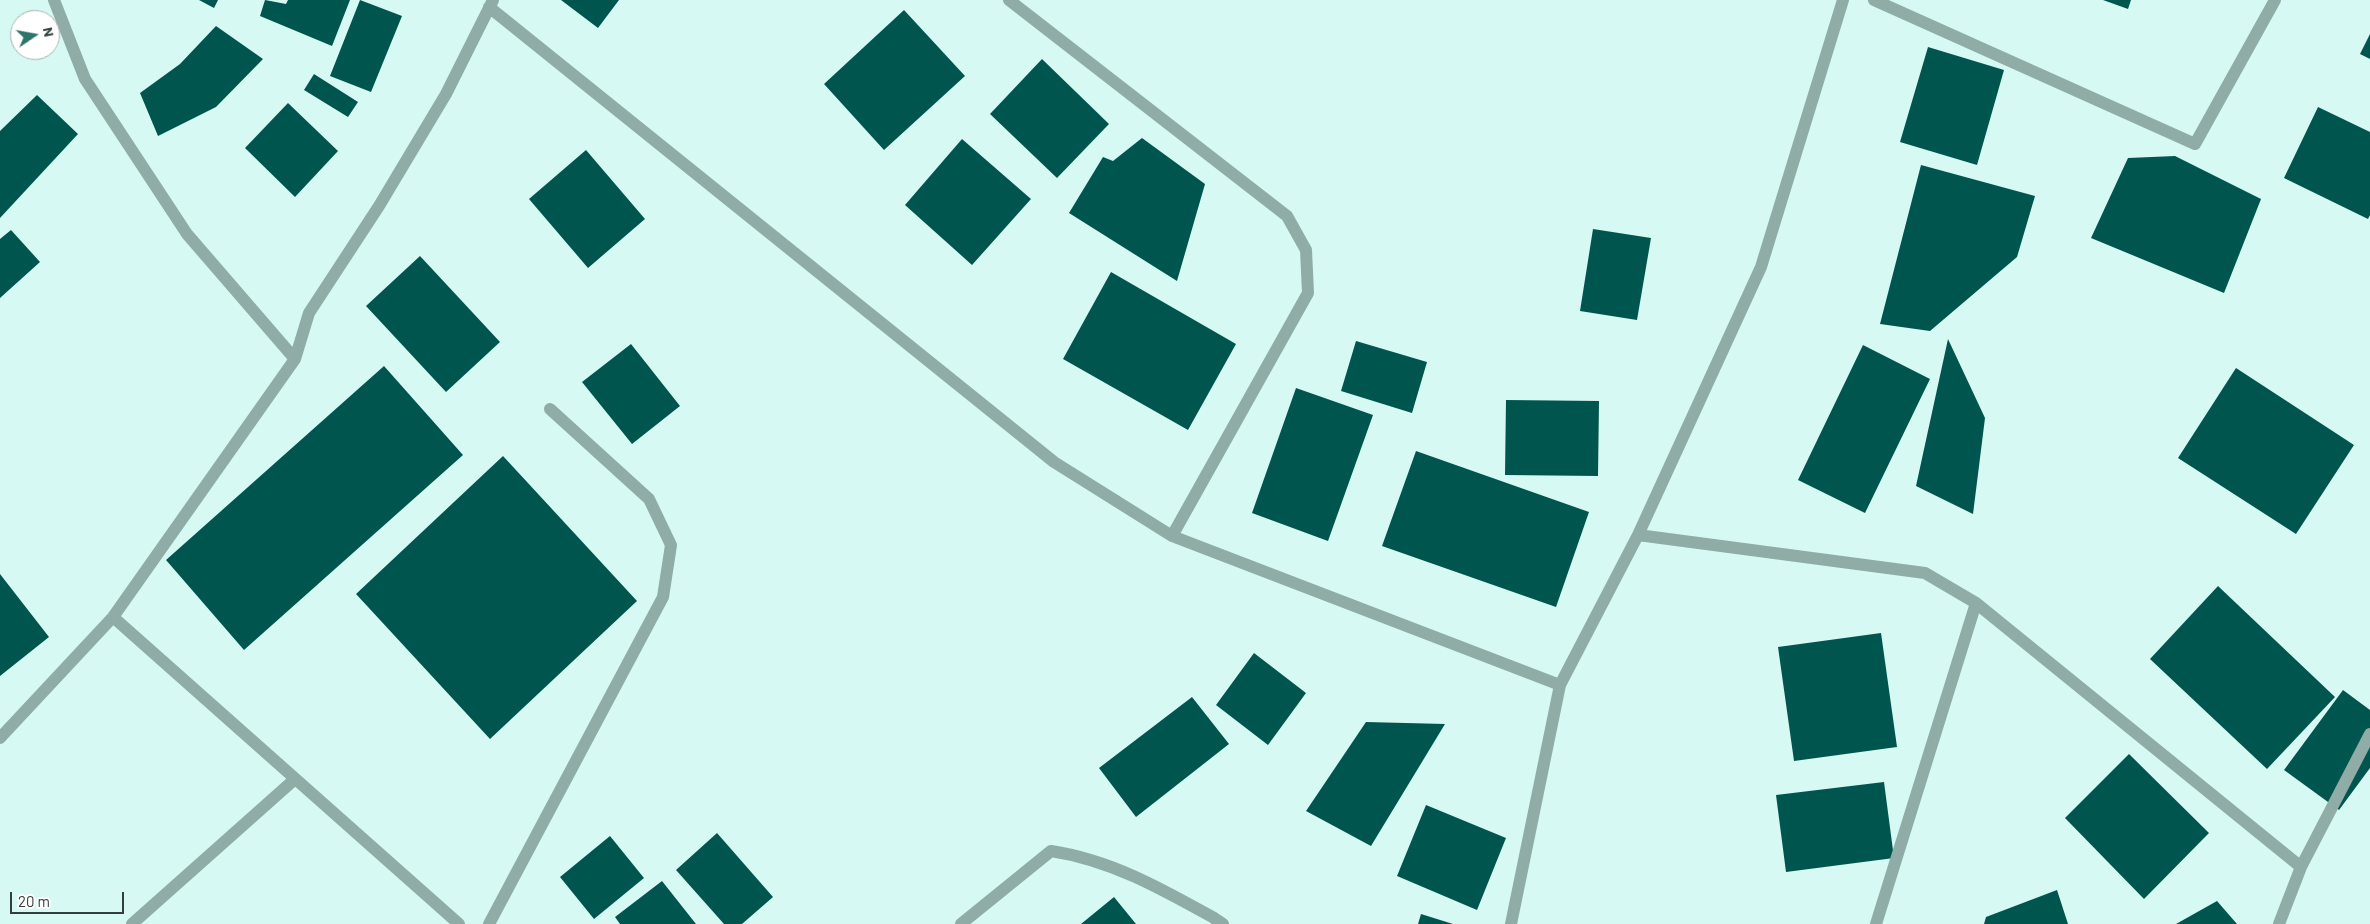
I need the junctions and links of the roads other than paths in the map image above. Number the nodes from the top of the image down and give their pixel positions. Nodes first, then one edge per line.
1 (54, 0) edge
2 (1009, 0) edge
3 (1843, 0) edge
4 (1874, 0) edge
5 (2275, 0) edge
6 (491, 3) edge
7 (294, 359) junction
8 (550, 409) dead end
9 (1638, 535) junction
10 (1172, 536) junction
11 (1976, 603) junction
12 (113, 617) junction
13 (1560, 685) junction
14 (2370, 734) edge
15 (0, 738) edge
16 (295, 779) junction
17 (2301, 867) junction
18 (1219, 921) edge
19 (493, 923) edge
20 (132, 924) edge
21 (459, 924) edge
22 (961, 924) edge
23 (1511, 924) edge
24 (1876, 924) edge
25 (2279, 924) edge

1 - 7 street
2 - 10 street
3 - 9 street
4 - 5 street
6 - 7 street
6 - 10 street
7 - 12 street
8 - 19 street
9 - 11 street
9 - 13 street
10 - 13 street
11 - 17 street
11 - 24 street
12 - 15 street
12 - 16 street
13 - 23 street
14 - 17 street
16 - 20 street
16 - 21 street
17 - 25 street
18 - 22 street

